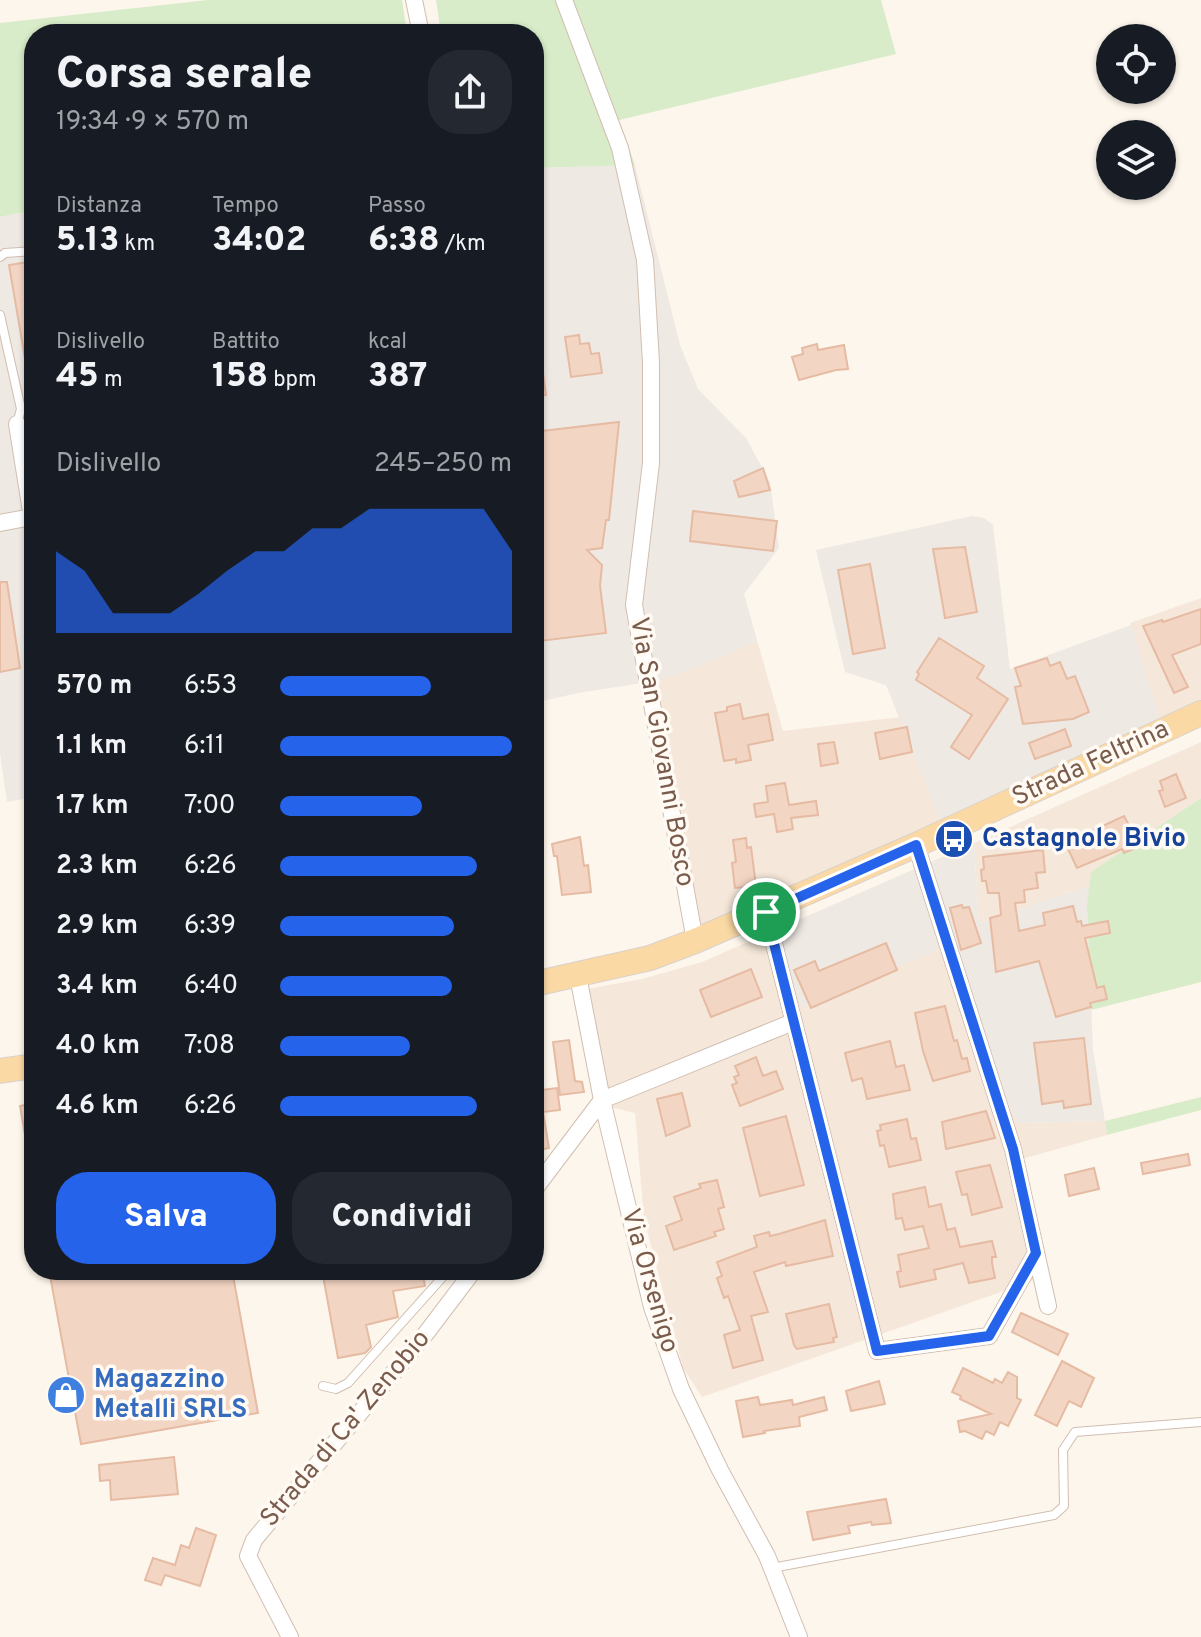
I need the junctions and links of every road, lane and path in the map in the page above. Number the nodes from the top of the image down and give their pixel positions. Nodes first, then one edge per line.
1 (414, 0) edge
2 (564, 0) edge
3 (419, 24) edge
4 (24, 252) edge
5 (0, 257) edge
6 (0, 315) edge
7 (23, 429) edge
8 (0, 523) edge
9 (24, 523) edge
10 (1201, 713) edge
11 (916, 845) junction
12 (766, 912) junction
13 (695, 941) junction
14 (578, 976) junction
15 (544, 982) edge
16 (793, 1022) junction
17 (24, 1066) edge
18 (0, 1071) edge
19 (602, 1100) junction
20 (544, 1177) edge
21 (1036, 1253) junction
22 (440, 1280) edge
23 (466, 1280) edge
24 (1048, 1306) dead end
25 (323, 1386) dead end
26 (1201, 1422) edge
27 (772, 1568) junction
28 (290, 1637) edge
29 (799, 1637) edge

1 - 3 street
2 - 13 street, Via San Giovanni Bosco
4 - 5 lane
6 - 7 lane
8 - 9 street
10 - 11 main road, Strada Feltrina
11 - 12 main road, Strada Feltrina
11 - 21 street
12 - 13 main road, Strada Feltrina
12 - 16 street
13 - 14 main road, Strada Feltrina
14 - 15 main road, Strada Feltrina
14 - 19 street, Via Orsenigo
16 - 19 street
16 - 21 street
17 - 18 main road
19 - 20 street
19 - 27 street, Via Orsenigo
21 - 24 street
22 - 25 lane
23 - 28 street, Strada di Ca' Zenobio
26 - 27 lane
27 - 29 street, Via Orsenigo

